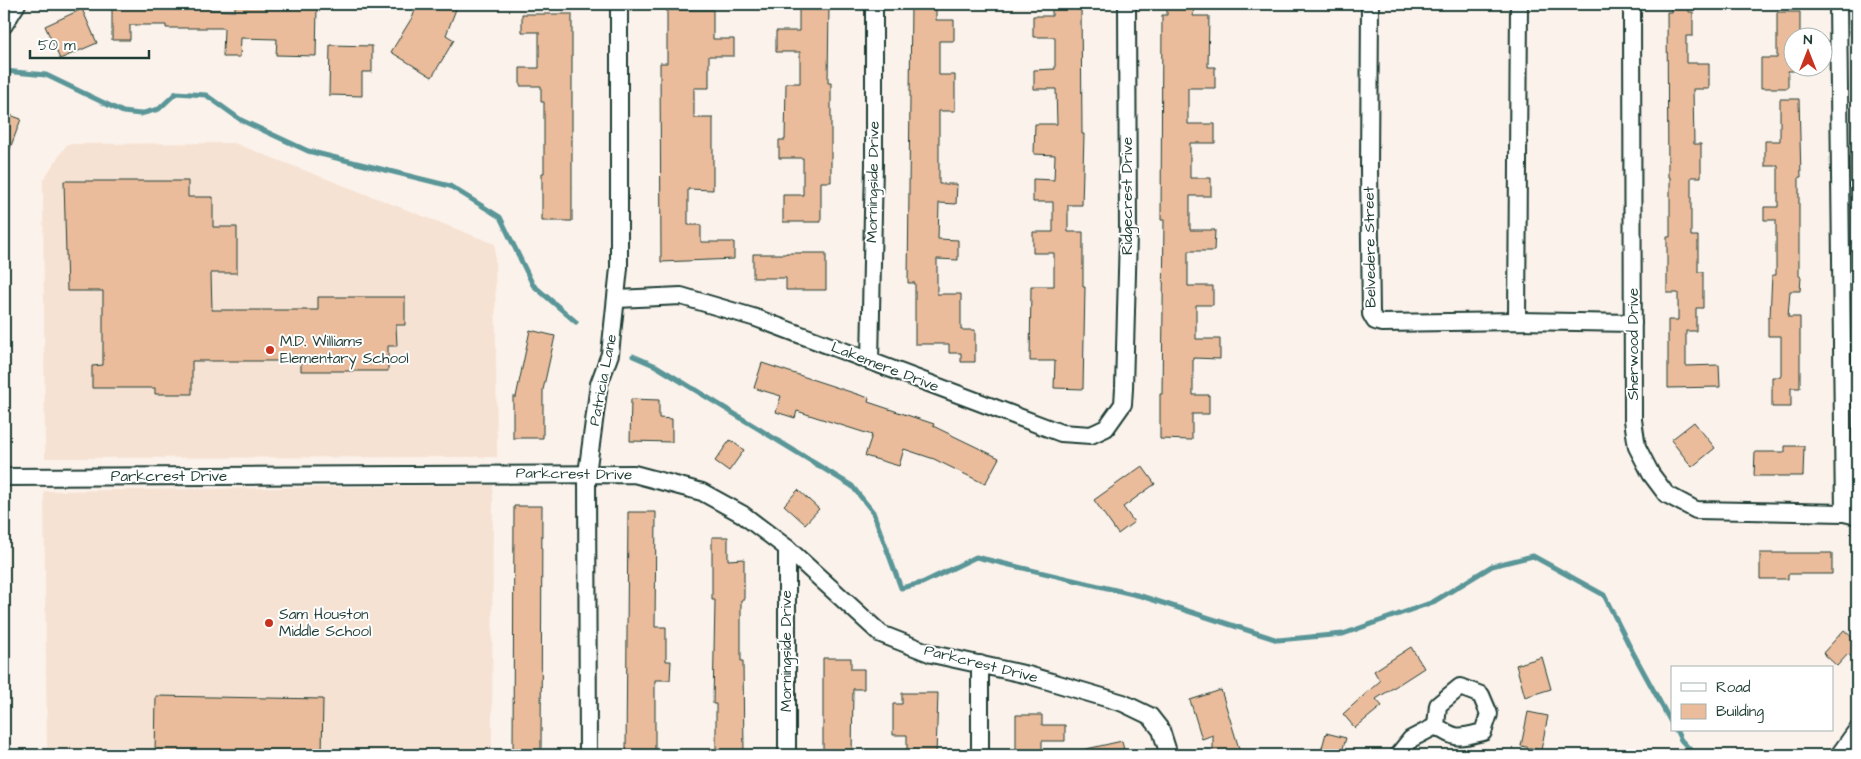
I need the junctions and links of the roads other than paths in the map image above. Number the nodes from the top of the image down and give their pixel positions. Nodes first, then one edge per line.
1 (17, 4) edge
2 (619, 4) edge
3 (874, 4) edge
4 (1126, 4) edge
5 (1370, 4) edge
6 (1519, 4) edge
7 (1632, 4) edge
8 (1838, 4) edge
9 (4, 25) edge
10 (617, 299) junction
11 (1517, 321) junction
12 (1633, 323) junction
13 (870, 361) junction
14 (1124, 388) joint
15 (587, 474) junction
16 (4, 477) edge
17 (1850, 514) edge
18 (787, 548) junction
19 (980, 664) junction
20 (1436, 726) dead end
21 (1857, 730) edge
22 (588, 755) edge
23 (787, 755) edge
24 (980, 755) edge
25 (1170, 755) edge
26 (1398, 755) edge
27 (1839, 755) edge

1 - 9 street
2 - 10 street, Patricia Lane
3 - 13 street, Morningside Drive
4 - 14 street, Ridgecrest Drive
5 - 11 street, Belvedere Street
6 - 11 street
7 - 12 street, Sherwood Drive
8 - 17 street
10 - 13 street, Lakemere Drive
10 - 15 street, Patricia Lane
11 - 12 street, Belvedere Street
12 - 17 street, Sherwood Drive
13 - 14 street, Lakemere Drive
15 - 16 street, Parkcrest Drive
15 - 18 street, Parkcrest Drive
15 - 22 street, Patricia Lane
18 - 19 street, Parkcrest Drive
18 - 23 street, Morningside Drive
19 - 24 street
19 - 25 street, Parkcrest Drive
20 - 26 street
21 - 27 street

